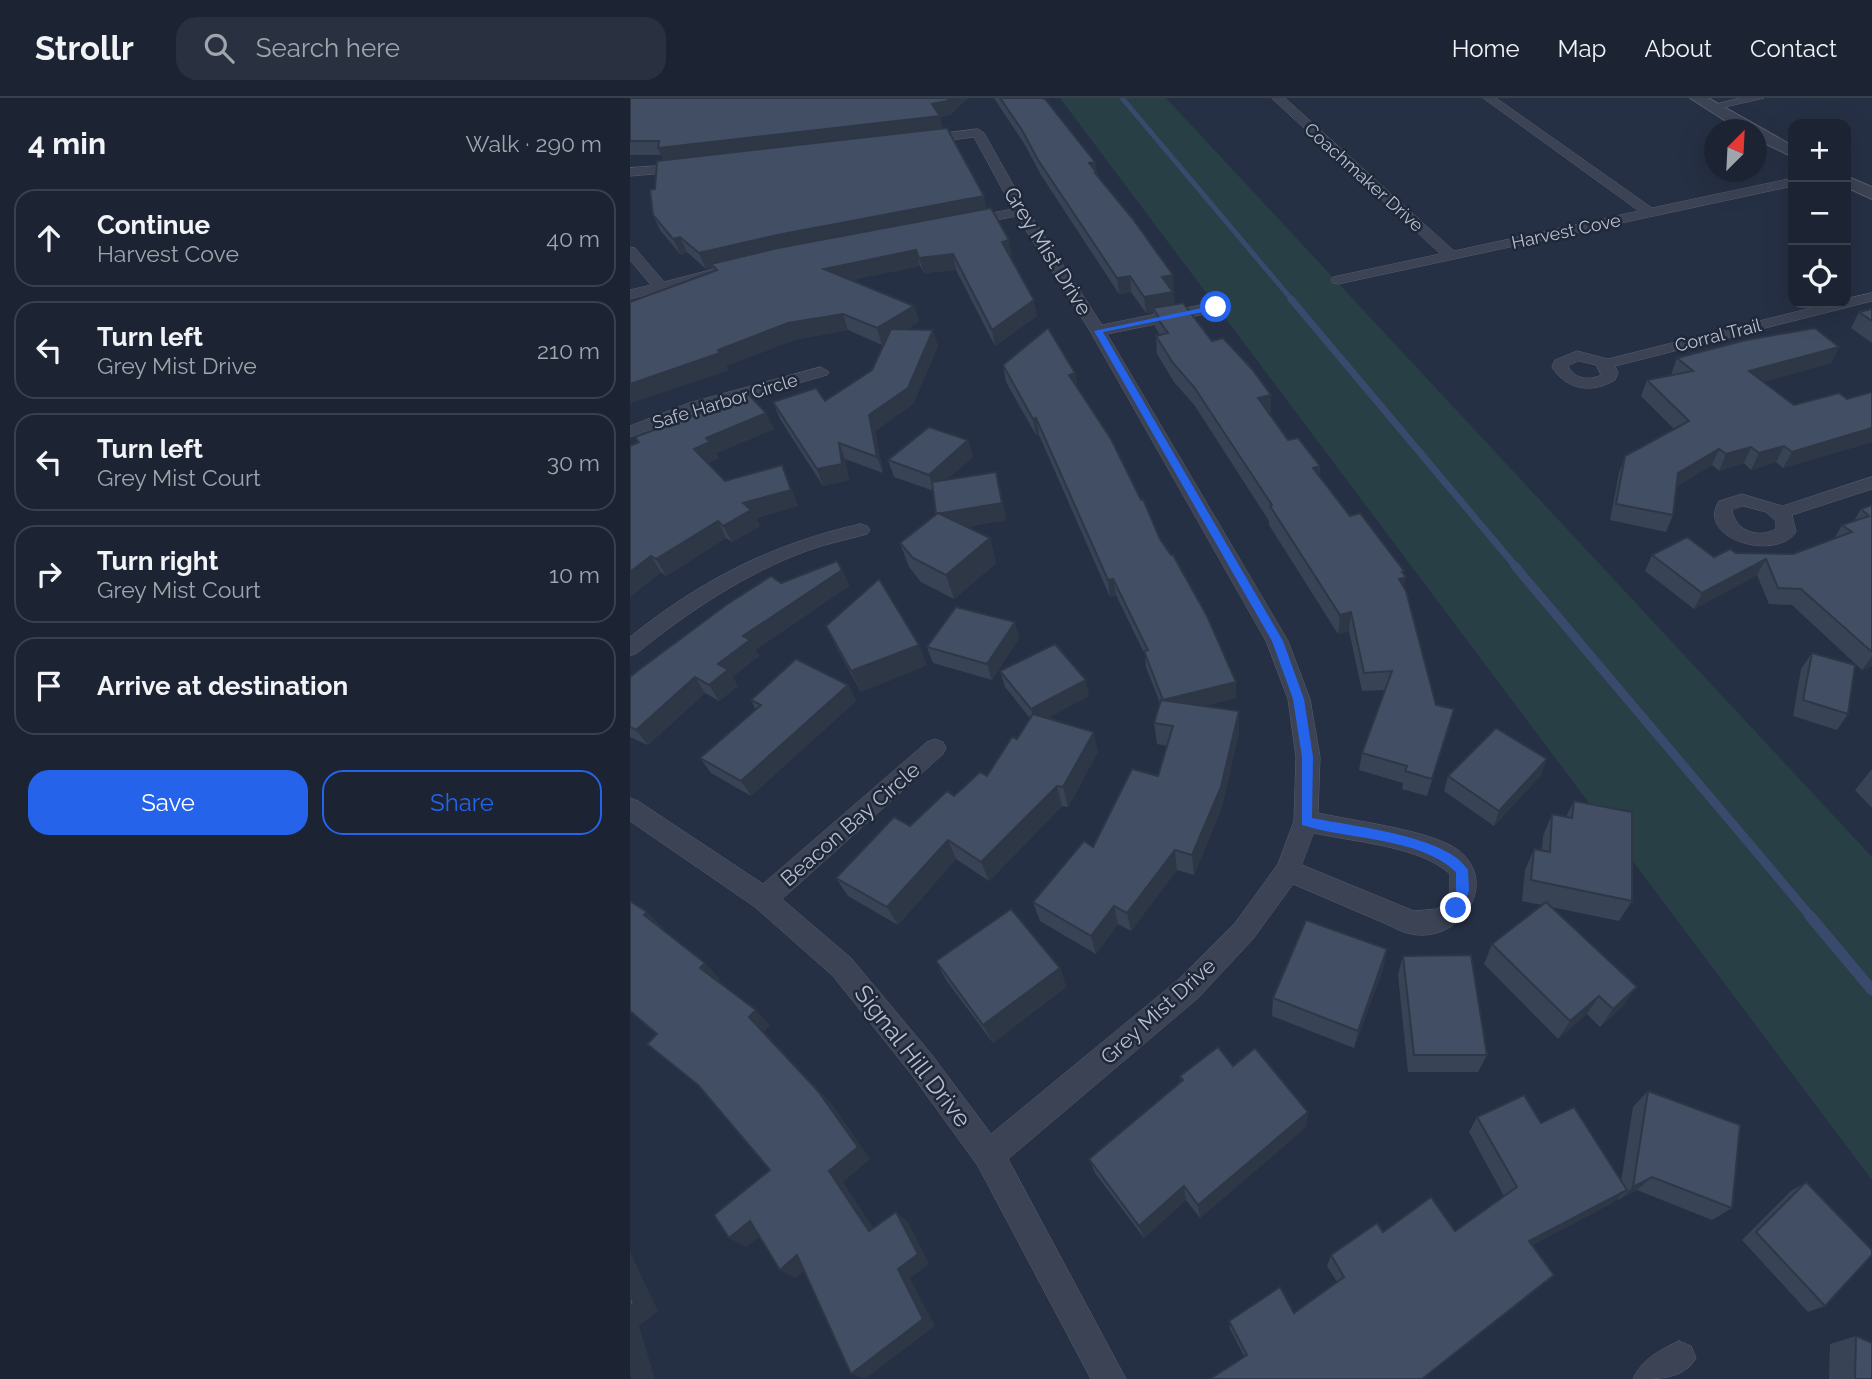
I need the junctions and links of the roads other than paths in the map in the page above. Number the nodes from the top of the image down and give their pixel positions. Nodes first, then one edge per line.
1 (1278, 98) edge
2 (1489, 98) edge
3 (1697, 98) edge
4 (1758, 98) edge
5 (1712, 107) junction
6 (1733, 119) edge
7 (1767, 138) edge
8 (902, 143) edge
9 (1788, 149) edge
10 (698, 167) edge
11 (630, 172) edge
12 (1848, 182) edge
13 (1788, 183) edge
14 (1872, 194) edge
15 (1021, 211) junction
16 (1650, 213) junction
17 (955, 224) edge
18 (630, 251) edge
19 (1451, 256) junction
20 (746, 265) edge
21 (1338, 280) dead end
22 (660, 286) junction
23 (630, 295) edge
24 (1872, 297) edge
25 (1216, 307) dead end
26 (1098, 331) junction
27 (1605, 364) dead end
28 (821, 372) dead end
29 (630, 432) edge
30 (1872, 483) edge
31 (1780, 513) dead end
32 (860, 530) dead end
33 (630, 648) edge
34 (935, 748) dead end
35 (630, 808) edge
36 (1306, 821) junction
37 (1288, 870) junction
38 (764, 899) junction
39 (989, 1155) junction
40 (1679, 1358) dead end
41 (1109, 1379) edge
42 (1650, 1379) edge

1 - 19 street, Coachmaker Drive
2 - 16 street
3 - 5 street
4 - 5 street
5 - 6 street
7 - 9 street
8 - 15 street, Grey Mist Drive
10 - 11 street
12 - 14 street
13 - 16 street, Harvest Cove
15 - 17 street
15 - 26 street, Grey Mist Drive
16 - 19 street, Harvest Cove
18 - 22 street
19 - 21 street, Harvest Cove
20 - 22 street
22 - 23 street
24 - 27 street, Corral Trail
25 - 26 street
26 - 36 street, Grey Mist Drive
28 - 29 street, Safe Harbor Circle
30 - 31 street
32 - 33 street
34 - 38 street, Beacon Bay Circle
35 - 38 street, Signal Hill Drive
36 - 37 street, Grey Mist Drive
36 - 37 street
37 - 39 street, Grey Mist Drive
38 - 39 street, Signal Hill Drive
39 - 41 street, Signal Hill Drive
40 - 42 street

